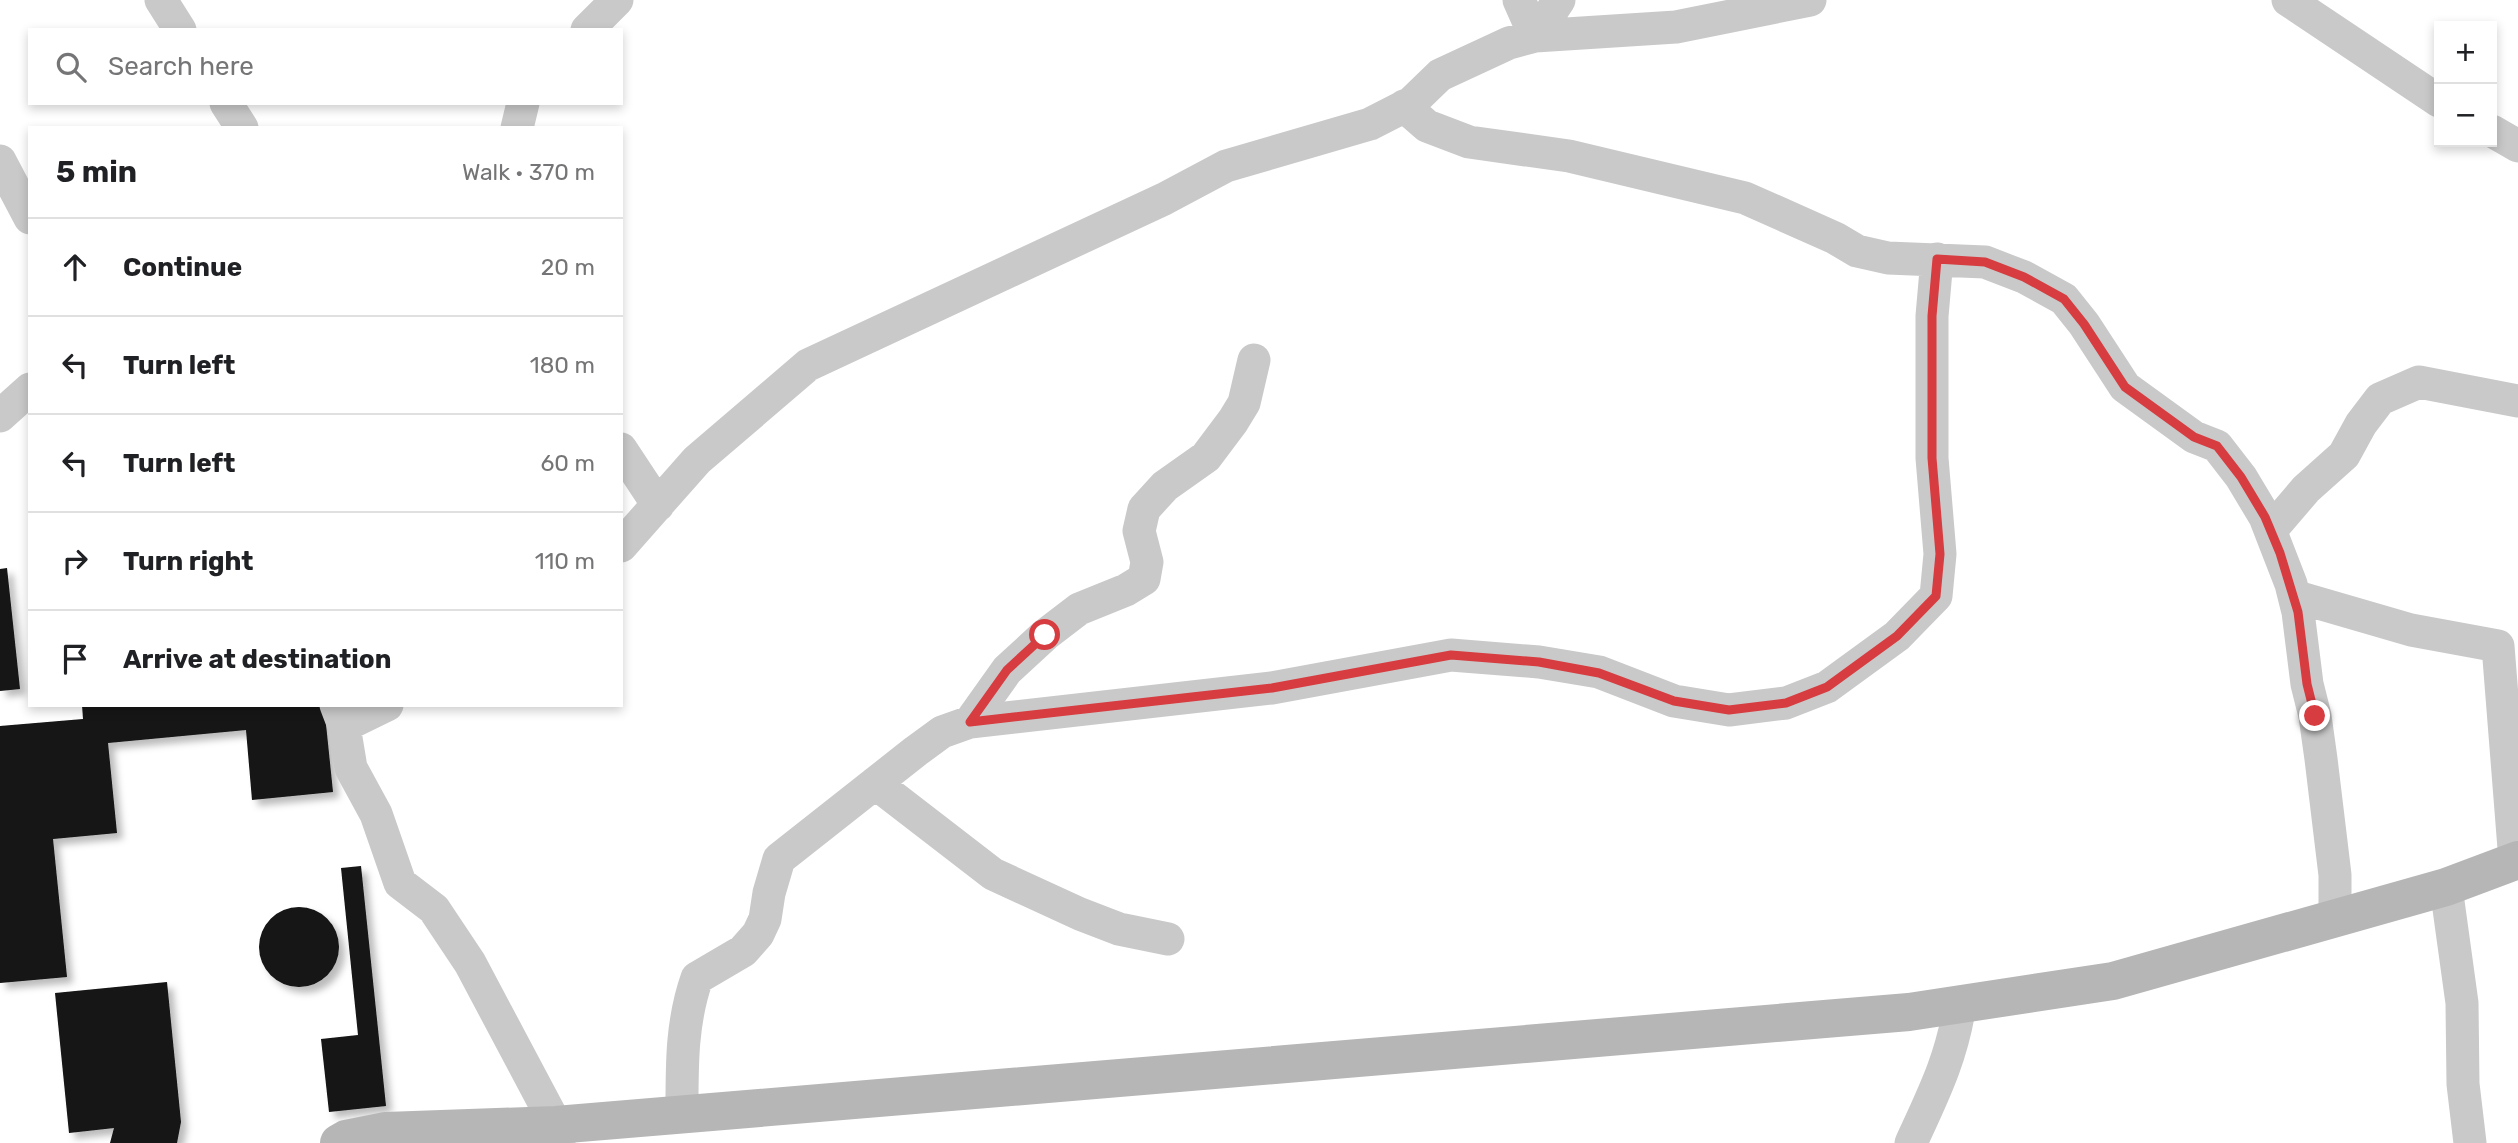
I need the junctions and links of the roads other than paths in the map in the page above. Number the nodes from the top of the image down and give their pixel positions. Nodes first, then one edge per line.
1 (617, 0) edge
2 (1519, 0) edge
3 (1559, 0) edge
4 (1810, 0) edge
5 (2288, 0) edge
6 (589, 28) edge
7 (1535, 36) junction
8 (2434, 98) edge
9 (227, 105) edge
10 (523, 105) edge
11 (1405, 106) junction
12 (241, 126) edge
13 (517, 126) edge
14 (2497, 134) edge
15 (2518, 146) edge
16 (0, 161) edge
17 (28, 214) edge
18 (1937, 259) junction
19 (1254, 360) dead end
20 (28, 391) edge
21 (2518, 401) edge
22 (0, 415) edge
23 (623, 452) edge
24 (658, 505) junction
25 (2271, 530) junction
26 (623, 544) edge
27 (2294, 596) junction
28 (378, 707) edge
29 (340, 716) edge
30 (970, 722) junction
31 (874, 783) junction
32 (2516, 860) edge
33 (2446, 887) junction
34 (2336, 919) junction
35 (1168, 939) dead end
36 (1960, 1004) junction
37 (682, 1115) junction
38 (557, 1134) edge
39 (339, 1143) edge
40 (1911, 1143) edge
41 (2470, 1143) edge

1 - 6 street
2 - 7 street
3 - 7 street
4 - 7 street
5 - 8 street
7 - 11 street
9 - 12 street
10 - 13 street
11 - 18 street
11 - 24 street
14 - 15 street
16 - 17 street
18 - 25 street
18 - 30 street
19 - 30 street
20 - 22 street
21 - 25 street
23 - 24 street
24 - 26 street
25 - 27 street
27 - 32 street
27 - 34 street
28 - 29 street
29 - 38 street
30 - 31 street
31 - 35 street
31 - 37 street
32 - 33 street
33 - 34 street
33 - 41 street
34 - 36 street
36 - 37 street
36 - 40 street
37 - 38 street
38 - 39 street

